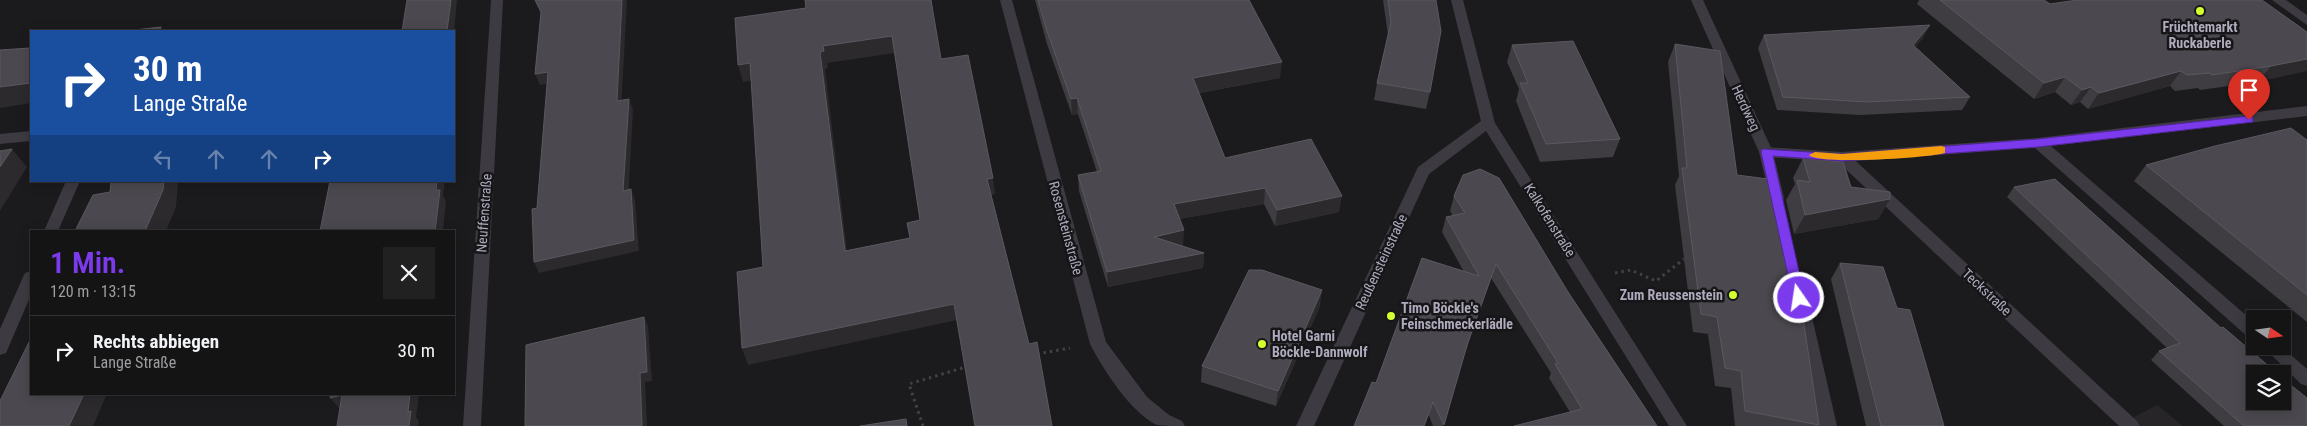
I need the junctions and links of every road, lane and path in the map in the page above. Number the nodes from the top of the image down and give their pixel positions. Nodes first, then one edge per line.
1 (497, 0) edge
2 (1006, 0) edge
3 (1457, 0) edge
4 (1697, 0) edge
5 (2278, 0) edge
6 (2307, 21) edge
7 (2307, 111) edge
8 (1488, 123) junction
9 (30, 136) edge
10 (0, 139) edge
11 (2038, 143) junction
12 (1766, 152) junction
13 (1842, 158) junction
14 (74, 182) edge
15 (1779, 208) edge
16 (51, 230) edge
17 (1684, 259) dead end
18 (1794, 275) edge
19 (1586, 277) junction
20 (30, 279) edge
21 (2246, 325) edge
22 (1098, 344) junction
23 (0, 348) edge
24 (1030, 355) edge
25 (2280, 355) edge
26 (973, 365) edge
27 (2307, 379) edge
28 (472, 426) edge
29 (923, 426) edge
30 (1176, 426) edge
31 (1305, 426) edge
32 (1678, 426) edge
33 (1828, 426) edge
34 (2131, 426) edge

1 - 28 street, Neuffenstraße
2 - 22 street, Rosensteinstraße
3 - 8 street, Kalkofenstraße
4 - 12 street, Herdweg
5 - 6 street
7 - 11 street
8 - 19 street, Kalkofenstraße
8 - 31 street, Reußensteinstraße
9 - 10 street
11 - 13 street
11 - 21 street
12 - 13 street
12 - 15 street, Herdweg
13 - 34 street, Teckstraße
14 - 16 street
17 - 19 path
18 - 33 street
19 - 32 street, Kalkofenstraße
20 - 23 street
22 - 24 path
22 - 30 street, Rosensteinstraße
25 - 27 street
26 - 29 path

